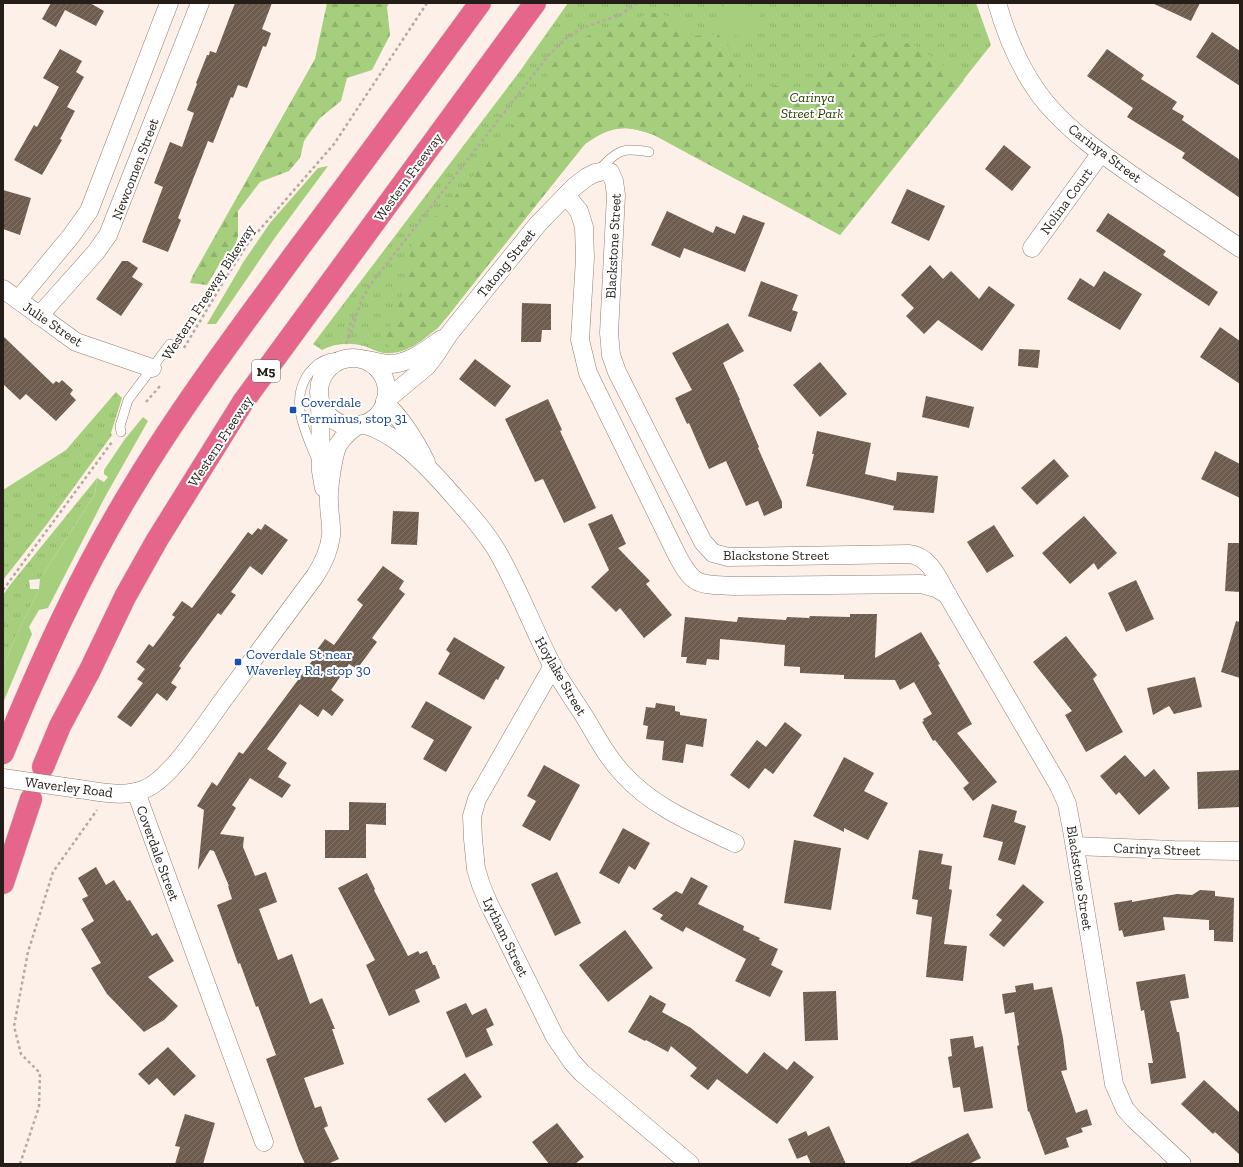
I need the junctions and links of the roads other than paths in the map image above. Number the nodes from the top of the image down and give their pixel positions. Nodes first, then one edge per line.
1 (169, 3) edge
2 (200, 3) edge
3 (480, 3) edge
4 (535, 3) edge
5 (997, 3) edge
6 (649, 152) dead end
7 (1101, 153) junction
8 (598, 171) junction
9 (566, 195) junction
10 (1032, 248) dead end
11 (1240, 248) edge
12 (3, 289) edge
13 (18, 300) junction
14 (39, 316) junction
15 (449, 334) junction
16 (170, 344) dead end
17 (359, 359) junction
18 (152, 368) junction
19 (319, 397) junction
20 (385, 402) junction
21 (360, 425) junction
22 (121, 432) road end
23 (429, 468) junction
24 (320, 471) junction
25 (328, 500) junction
26 (948, 596) junction
27 (553, 666) junction
28 (3, 752) edge
29 (43, 767) dead end
30 (3, 778) edge
31 (136, 792) junction
32 (31, 799) dead end
33 (735, 843) dead end
34 (1075, 846) junction
35 (1240, 851) edge
36 (3, 883) edge
37 (264, 1142) dead end
38 (690, 1164) edge
39 (1182, 1164) edge

1 - 13 street, Newcomen Street
2 - 14 street, Newcomen Street
3 - 28 highway
4 - 29 highway, Western Freeway / M5
5 - 7 street, Carinya Street
6 - 8 lane
7 - 10 street, Nolina Court
7 - 11 street, Carinya Street
8 - 9 street
8 - 26 street, Blackstone Street
9 - 15 street, Tatong Street
9 - 26 street, Blackstone Street
12 - 13 street, Julie Street
13 - 14 street, Julie Street
14 - 18 street, Julie Street
15 - 17 street, Tatong Street
15 - 20 street, Tatong Street
16 - 18 lane
17 - 19 street
17 - 20 street
17 - 24 lane
18 - 22 lane
19 - 21 street
19 - 24 street, Coverdale Street
20 - 21 street
20 - 23 street, Hoylake Street
21 - 23 street, Hoylake Street
21 - 25 street, Coverdale Street
23 - 27 street, Hoylake Street
24 - 25 street, Coverdale Street
25 - 31 street, Coverdale Street
26 - 34 street, Blackstone Street
27 - 33 street, Hoylake Street
27 - 38 street, Lytham Street
30 - 31 street, Waverley Road, bridge
31 - 37 street, Coverdale Street
32 - 36 highway
34 - 35 street, Carinya Street
34 - 39 street, Blackstone Street

